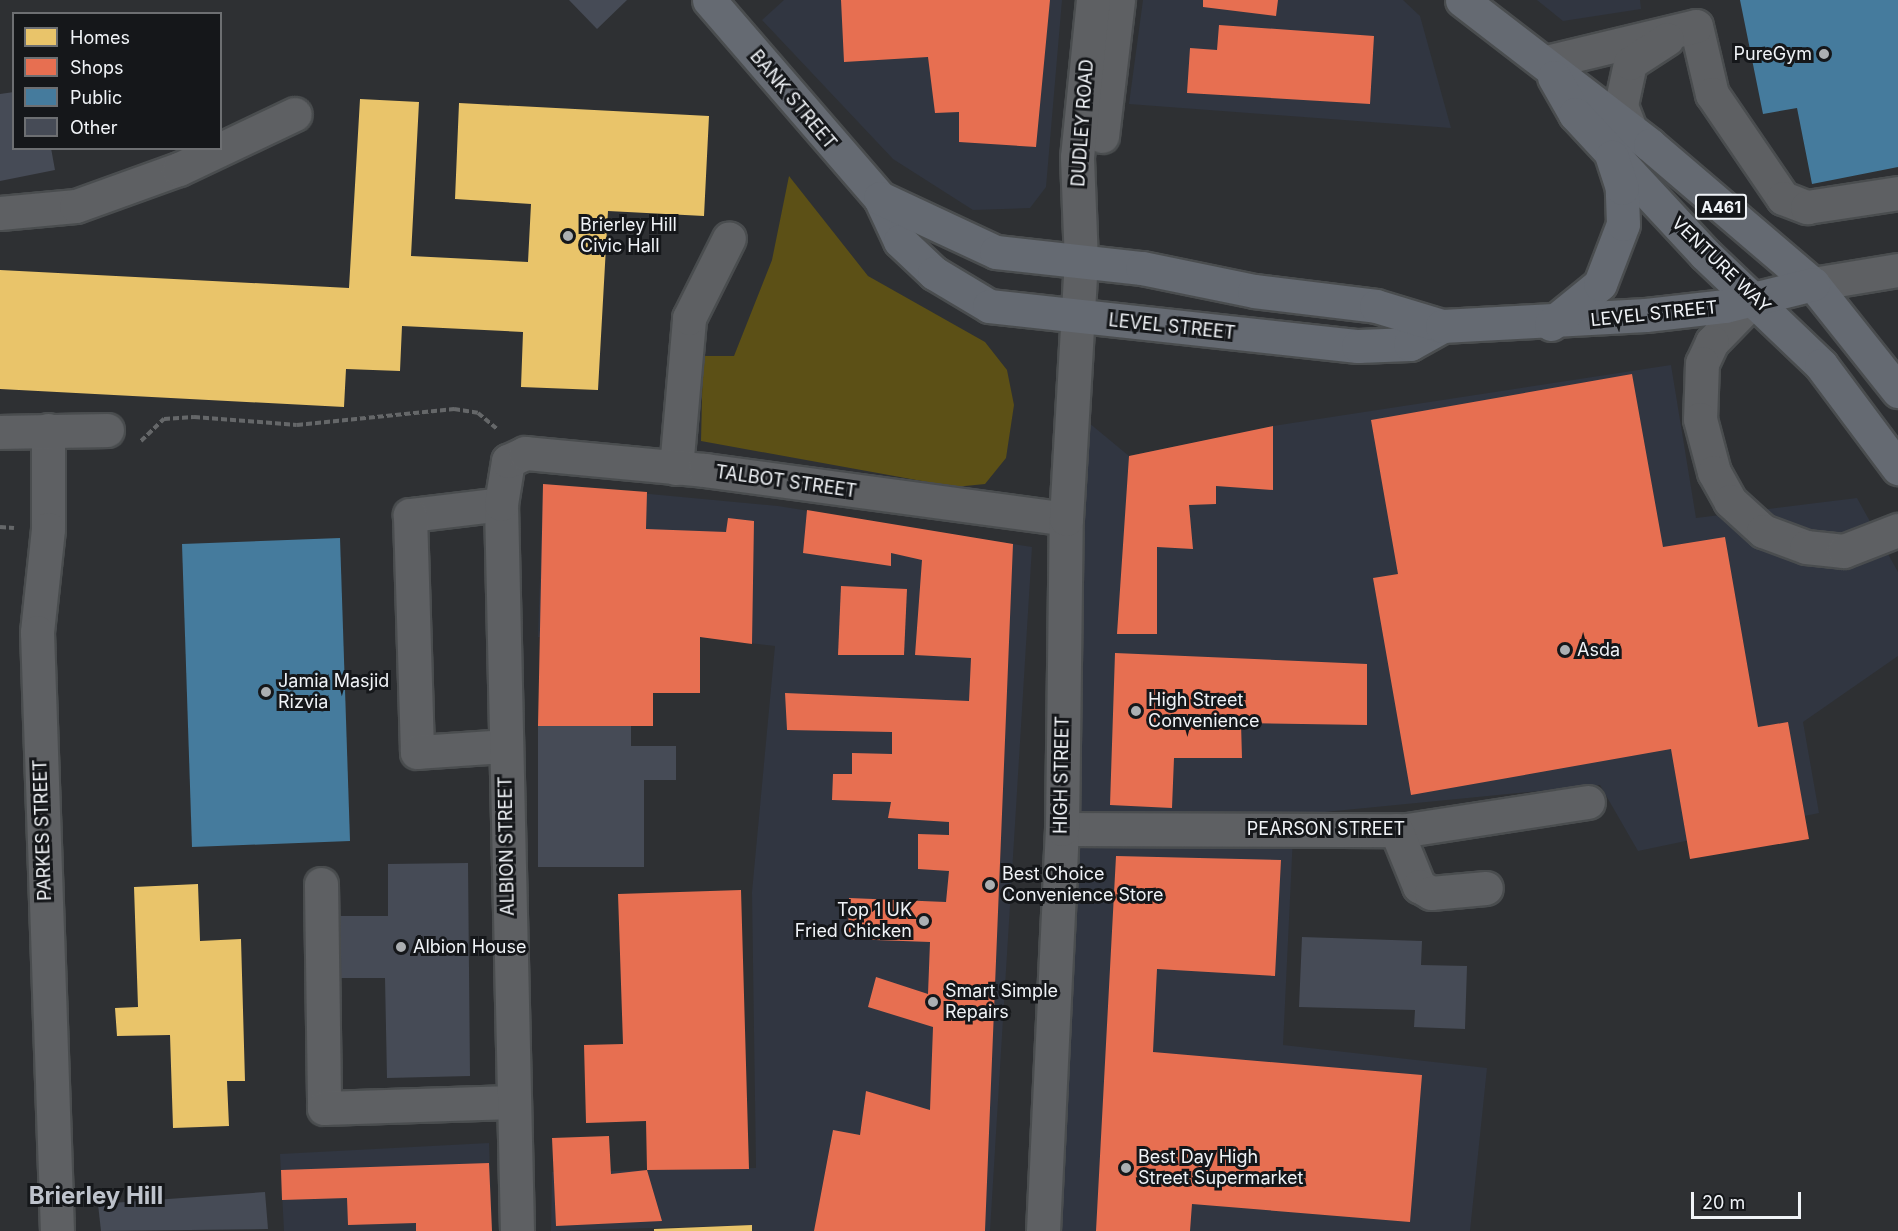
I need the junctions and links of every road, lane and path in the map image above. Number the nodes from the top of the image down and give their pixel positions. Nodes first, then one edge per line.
1 (709, 0) edge
2 (1093, 0) edge
3 (1118, 0) edge
4 (1462, 0) edge
5 (1696, 26) junction
6 (1546, 62) junction
7 (295, 114) dead end
8 (1620, 141) junction
9 (222, 147) edge
10 (215, 150) edge
11 (1898, 193) edge
12 (880, 198) junction
13 (0, 213) edge
14 (729, 238) dead end
15 (1081, 262) junction
16 (1898, 270) edge
17 (1813, 284) junction
18 (1755, 298) junction
19 (1076, 318) junction
20 (1551, 324) junction
21 (1442, 326) junction
22 (1898, 391) edge
23 (48, 430) junction
24 (0, 432) edge
25 (121, 435) joint
26 (508, 461) junction
27 (676, 468) junction
28 (1898, 468) edge
29 (501, 504) junction
30 (1066, 519) junction
31 (1898, 530) edge
32 (505, 746) junction
33 (1588, 802) dead end
34 (1062, 829) junction
35 (1396, 830) junction
36 (321, 884) dead end
37 (1486, 888) dead end
38 (512, 1102) junction
39 (57, 1231) edge
40 (517, 1231) edge
41 (1043, 1231) edge

1 - 12 main road, BANK STREET
2 - 15 street, DUDLEY ROAD
3 - 15 street
4 - 6 main road, VENTURE WAY / A461
5 - 6 street
5 - 8 street
5 - 11 street
6 - 8 main road, VENTURE WAY / A461
7 - 9 street
8 - 17 main road, VENTURE WAY / A461
8 - 18 main road, VENTURE WAY / A461
8 - 20 main road
10 - 13 street
12 - 15 main road, BANK STREET
12 - 19 main road, BANK STREET
14 - 27 street
15 - 19 street, DUDLEY ROAD
15 - 21 main road, LEVEL STREET
16 - 17 street, LEVEL STREET
17 - 18 main road, LEVEL STREET
17 - 22 main road, VENTURE WAY / A461
18 - 20 main road, LEVEL STREET
18 - 28 main road, VENTURE WAY / A461
18 - 31 street
19 - 21 main road, LEVEL STREET
19 - 30 street, HIGH STREET
20 - 21 main road, LEVEL STREET
23 - 24 street
23 - 25 street
23 - 39 street, PARKES STREET
25 - 26 path
26 - 27 street, TALBOT STREET
26 - 29 street, ALBION STREET
27 - 30 street, TALBOT STREET
29 - 32 street, ALBION STREET
29 - 32 street
30 - 34 street, HIGH STREET
32 - 38 street, ALBION STREET
33 - 35 street, PEARSON STREET
34 - 35 street, PEARSON STREET
34 - 41 street, HIGH STREET
35 - 37 street
36 - 38 street
38 - 40 street, ALBION STREET

